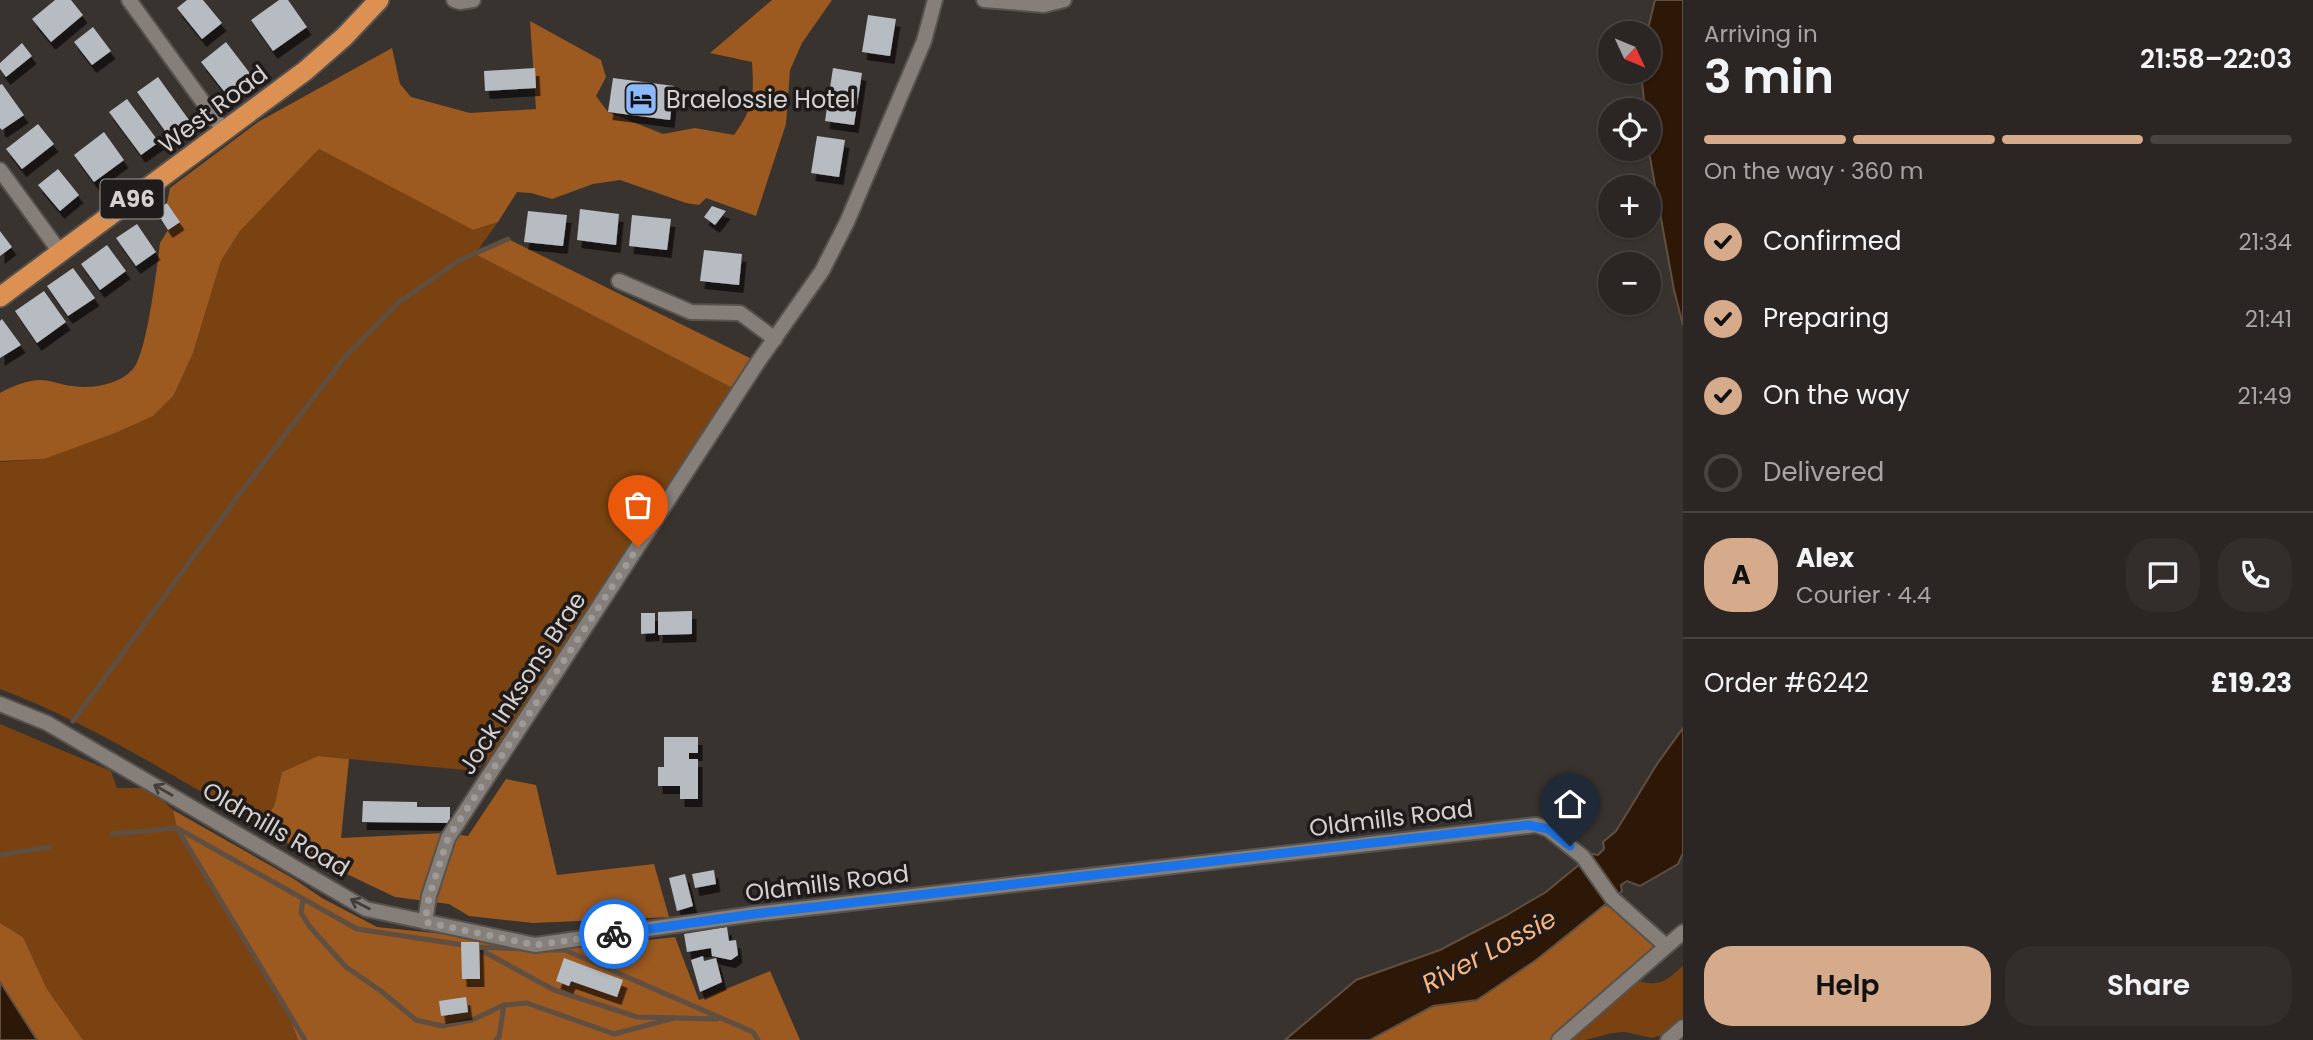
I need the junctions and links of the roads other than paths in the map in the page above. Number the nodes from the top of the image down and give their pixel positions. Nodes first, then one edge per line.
1 (129, 0) edge
2 (379, 0) edge
3 (454, 0) edge
4 (473, 0) edge
5 (935, 0) edge
6 (984, 0) edge
7 (1064, 0) edge
8 (224, 131) junction
9 (0, 170) edge
10 (60, 252) junction
11 (619, 281) dead end
12 (0, 297) edge
13 (775, 339) junction
14 (0, 704) edge
15 (425, 922) junction
16 (1683, 932) edge
17 (1666, 946) junction
18 (1683, 1027) edge
19 (1559, 1040) edge
20 (1668, 1040) edge

1 - 8 street
2 - 8 highway, West Road / A96
3 - 4 street
5 - 13 street, Jock Inksons Brae
6 - 7 street
8 - 10 highway, West Road / A96
9 - 10 street
10 - 12 highway, West Road / A96
11 - 13 street
13 - 15 street, Jock Inksons Brae
15 -> 14 street, Oldmills Road
15 - 17 street, Oldmills Road
16 - 17 street
17 - 19 street
18 - 20 street

